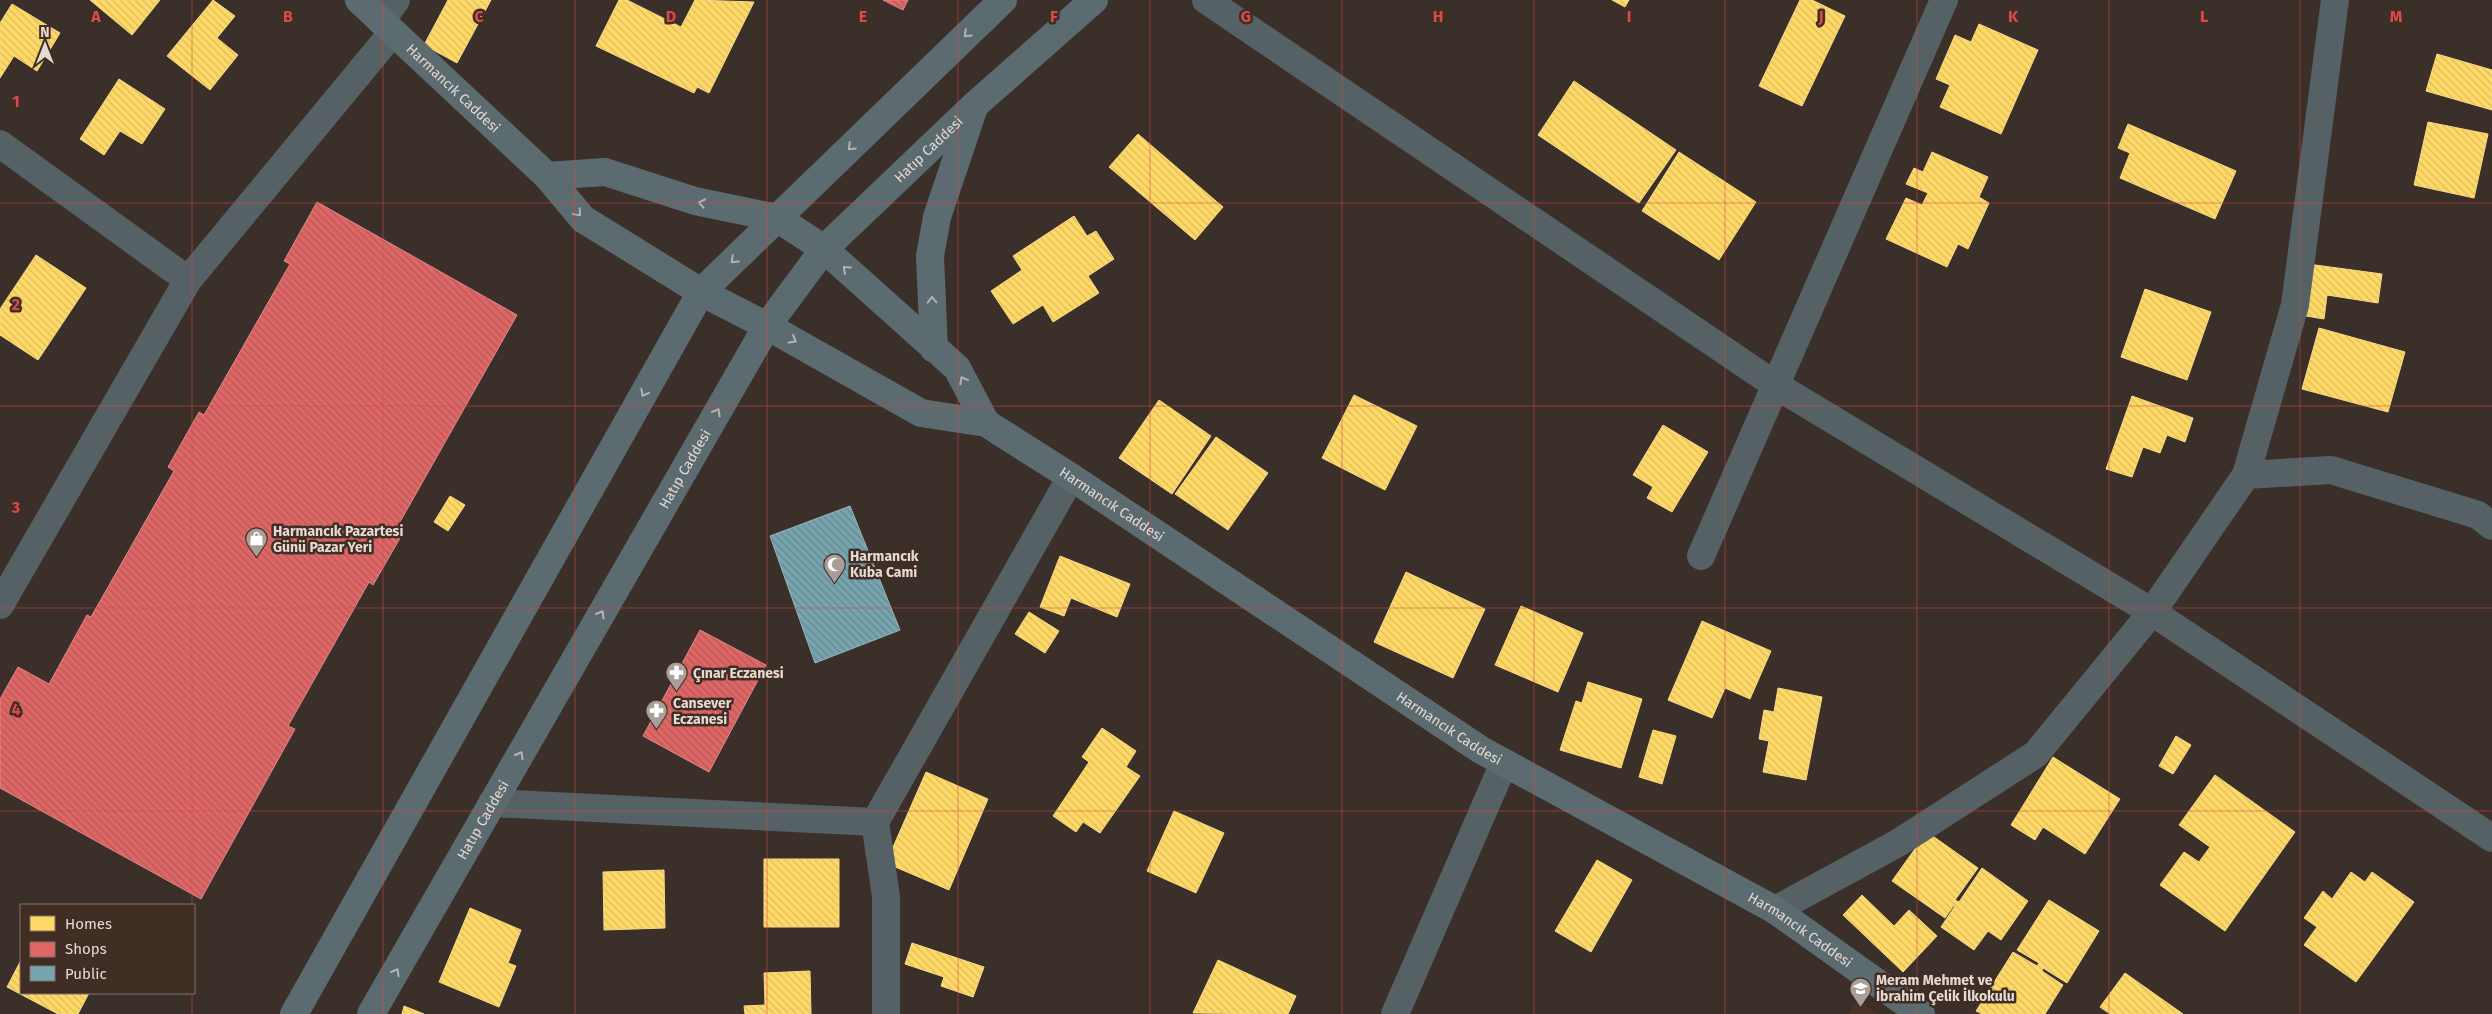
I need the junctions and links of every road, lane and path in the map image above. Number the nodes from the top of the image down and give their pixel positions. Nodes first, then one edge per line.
1 (359, 0) edge
2 (1002, 0) edge
3 (1094, 0) edge
4 (1206, 0) edge
5 (1944, 0) edge
6 (2335, 0) edge
7 (390, 18) edge
8 (976, 104) junction
9 (0, 144) edge
10 (547, 176) junction
11 (777, 218) junction
12 (824, 249) junction
13 (188, 280) junction
14 (701, 292) junction
15 (767, 326) junction
16 (934, 349) junction
17 (1777, 386) junction
18 (986, 423) junction
19 (2246, 475) junction
20 (1070, 477) junction
21 (2492, 526) edge
22 (1700, 556) dead end
23 (0, 605) edge
24 (2152, 612) junction
25 (1504, 763) junction
26 (492, 804) junction
27 (875, 822) junction
28 (2492, 838) edge
29 (1775, 910) junction
30 (294, 1014) edge
31 (372, 1014) edge
32 (886, 1014) edge
33 (1395, 1014) edge
34 (1921, 1014) edge

1 - 7 main road, Harmancık Caddesi
2 -> 11 main road
3 - 8 main road, Hatıp Caddesi
4 - 17 street
5 - 17 street
6 - 19 street
7 - 10 main road, Harmancık Caddesi
7 - 13 street
8 - 12 main road, Hatıp Caddesi
16 -> 8 main road
9 - 13 street
11 -> 10 main road
10 -> 14 main road, Harmancık Caddesi
11 - 12 main road
11 -> 14 main road
12 - 15 main road, Hatıp Caddesi
16 -> 12 main road
13 - 23 street
14 - 15 main road, Harmancık Caddesi
14 -> 30 main road
15 -> 18 main road, Harmancık Caddesi
26 -> 15 main road, Hatıp Caddesi
18 -> 16 main road
17 - 22 street
17 - 24 street
18 - 20 main road, Harmancık Caddesi
19 - 21 street
19 - 24 street
20 - 25 main road, Harmancık Caddesi
20 - 27 street
24 - 28 street
24 - 29 street
25 - 29 main road, Harmancık Caddesi
25 - 33 street
26 - 27 street
31 -> 26 main road, Hatıp Caddesi
27 - 32 street
29 - 34 main road, Harmancık Caddesi

